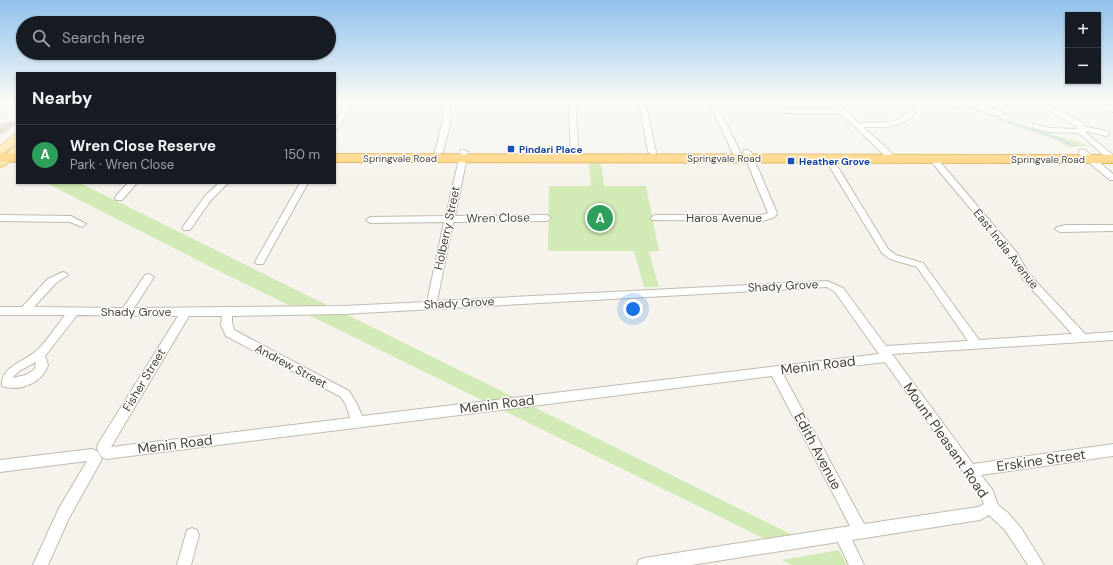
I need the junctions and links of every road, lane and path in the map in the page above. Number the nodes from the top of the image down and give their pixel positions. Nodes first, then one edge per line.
1 (445, 128) edge
2 (573, 128) edge
3 (647, 128) edge
4 (727, 128) edge
5 (860, 128) edge
6 (1041, 128) edge
7 (1081, 129) junction
8 (1106, 134) dead end
9 (16, 138) edge
10 (336, 152) edge
11 (439, 152) junction
12 (652, 152) junction
13 (8, 153) edge
14 (463, 155) junction
15 (575, 155) junction
16 (743, 155) junction
17 (889, 155) junction
18 (1086, 155) junction
19 (1111, 155) edge
20 (336, 158) edge
21 (828, 158) junction
22 (933, 159) junction
23 (0, 168) edge
24 (1113, 178) edge
25 (132, 184) edge
26 (223, 184) edge
27 (303, 184) edge
28 (119, 198) dead end
29 (0, 218) edge
30 (547, 218) dead end
31 (655, 218) dead end
32 (370, 220) dead end
33 (449, 220) junction
34 (82, 224) dead end
35 (187, 228) dead end
36 (1113, 228) edge
37 (1060, 229) dead end
38 (260, 262) dead end
39 (63, 275) dead end
40 (150, 277) dead end
41 (431, 305) junction
42 (0, 311) edge
43 (25, 311) junction
44 (74, 311) junction
45 (126, 312) junction
46 (186, 312) junction
47 (228, 312) junction
48 (1113, 336) edge
49 (1082, 338) junction
50 (976, 344) junction
51 (39, 355) dead end
52 (886, 355) junction
53 (775, 370) junction
54 (357, 422) junction
55 (1113, 450) edge
56 (99, 454) junction
57 (0, 466) edge
58 (969, 471) junction
59 (989, 508) junction
60 (860, 531) junction
61 (842, 534) junction
62 (192, 535) dead end
63 (40, 565) edge
64 (184, 565) edge
65 (644, 565) edge
66 (857, 565) edge
67 (1037, 565) edge

1 - 11 street
2 - 15 street
3 - 12 street
4 - 16 street
5 - 17 street
6 - 7 street
7 - 8 street
7 - 19 street
9 - 13 main road
10 - 11 highway, Springvale Road
11 - 14 highway, Springvale Road
12 - 15 highway, Springvale Road
12 - 16 highway, Springvale Road
13 - 23 main road
14 - 15 highway, Springvale Road
14 - 20 highway, Springvale Road
14 - 33 street, Holberry Street
15 - 16 highway, Springvale Road
16 - 17 highway, Springvale Road
16 - 21 highway, Springvale Road
16 - 31 street, Haros Avenue
17 - 18 highway, Springvale Road
17 - 21 highway, Springvale Road
17 - 22 highway, Springvale Road
18 - 19 highway, Springvale Road
18 - 22 highway, Springvale Road
18 - 24 street
21 - 50 street
22 - 49 street, East India Avenue
25 - 28 street
26 - 35 street
27 - 38 street
29 - 34 street
30 - 33 street, Wren Close
32 - 33 street, Wren Close
33 - 41 street, Holberry Street
36 - 37 street
39 - 43 street
40 - 45 street
41 - 47 street, Shady Grove
41 - 52 street, Shady Grove
42 - 43 street, Shady Grove
43 - 44 street, Shady Grove
44 - 45 street, Shady Grove
44 - 51 street
45 - 46 street, Shady Grove
46 - 47 street, Shady Grove
46 - 56 street, Fisher Street
47 - 54 street, Andrew Street
48 - 49 street
49 - 50 street
50 - 52 street
52 - 53 street, Menin Road
52 - 58 street, Mount Pleasant Road
53 - 54 street, Menin Road
53 - 60 street, Edith Avenue
54 - 56 street, Menin Road
55 - 58 street, Erskine Street
56 - 57 street, Menin Road
56 - 63 street, Fisher Street
58 - 59 street, Mount Pleasant Road
59 - 60 street, Mount Pleasant Road
59 - 67 street
60 - 61 street, Mount Pleasant Road
61 - 65 street, Mount Pleasant Road
61 - 66 street
62 - 64 street

